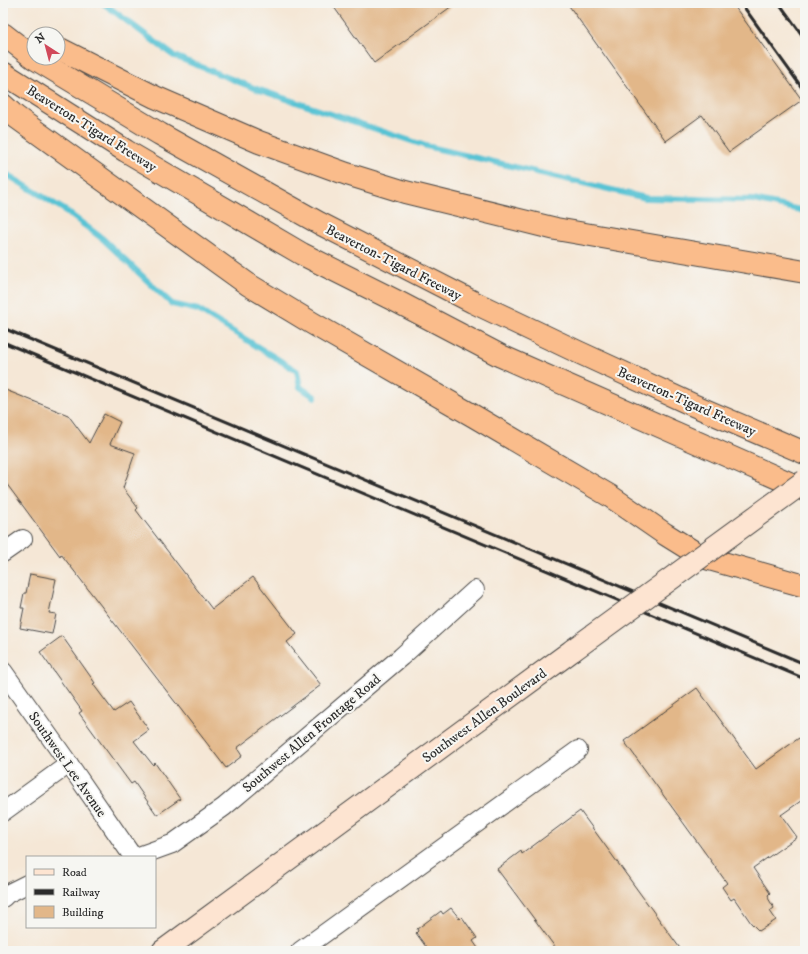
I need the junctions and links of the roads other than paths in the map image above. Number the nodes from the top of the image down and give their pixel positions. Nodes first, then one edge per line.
1 (3, 30) edge
2 (3, 34) edge
3 (26, 36) edge
4 (66, 52) edge
5 (3, 72) edge
6 (3, 105) edge
7 (805, 272) edge
8 (805, 453) edge
9 (805, 481) edge
10 (805, 490) edge
11 (23, 539) dead end
12 (3, 553) edge
13 (702, 557) junction
14 (805, 586) edge
15 (475, 590) dead end
16 (3, 671) edge
17 (578, 750) dead end
18 (69, 764) junction
19 (3, 812) edge
20 (131, 856) edge
21 (139, 856) edge
22 (26, 884) edge
23 (3, 898) edge
24 (304, 950) edge
25 (163, 951) edge

1 - 3 highway
2 - 8 highway, Beaverton-Tigard Freeway
4 - 7 highway
5 - 10 highway, Beaverton-Tigard Freeway
6 - 13 highway
9 - 13 main road, Southwest Allen Boulevard, bridge
11 - 12 street
13 - 14 highway
13 - 25 main road, Southwest Allen Boulevard, bridge
15 - 21 street, Southwest Allen Frontage Road
16 - 18 street, Southwest Lee Avenue
17 - 24 street
18 - 19 street
18 - 20 street, Southwest Lee Avenue
22 - 23 street

